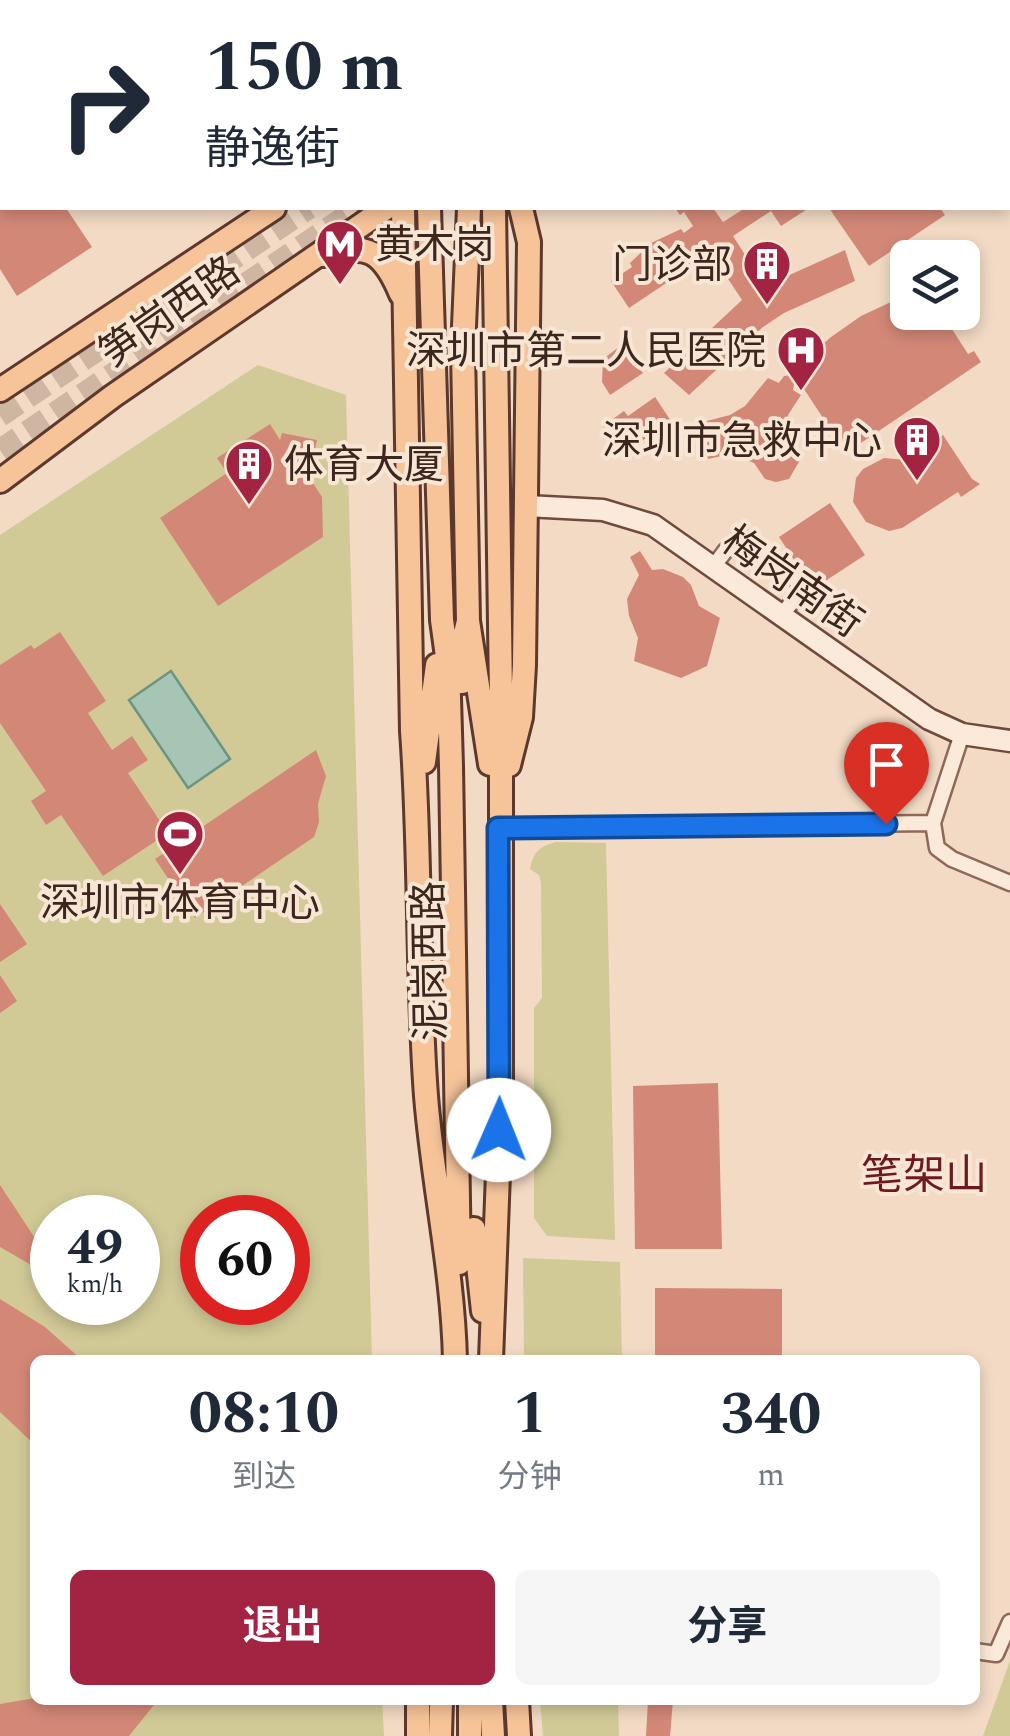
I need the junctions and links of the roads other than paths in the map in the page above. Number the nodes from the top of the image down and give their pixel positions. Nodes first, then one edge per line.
1 (271, 210) edge
2 (383, 210) edge
3 (403, 210) edge
4 (429, 210) edge
5 (469, 210) edge
6 (494, 210) edge
7 (521, 210) edge
8 (310, 258) junction
9 (404, 302) junction
10 (0, 390) edge
11 (0, 482) edge
12 (526, 506) junction
13 (740, 536) dead end
14 (781, 615) junction
15 (442, 620) junction
16 (468, 621) junction
17 (962, 734) junction
18 (1010, 741) edge
19 (418, 806) junction
20 (498, 818) junction
21 (933, 823) junction
22 (1010, 883) edge
23 (454, 1328) junction
24 (455, 1355) edge
25 (490, 1355) edge
26 (491, 1355) edge
27 (1010, 1622) edge
28 (980, 1652) edge
29 (418, 1705) edge
30 (441, 1705) edge
31 (470, 1705) edge
32 (491, 1705) edge
33 (517, 1705) edge
34 (418, 1736) edge
35 (440, 1736) edge
36 (470, 1736) edge
37 (492, 1736) edge
38 (519, 1736) edge

1 - 10 main road, 笋岗西路
2 - 8 main road, 笋岗西路
3 - 9 main road, 泥岗西路
4 - 15 main road, 泥岗西路
5 - 16 main road, 泥岗西路
6 - 20 main road, 泥岗西路
7 - 12 main road
8 - 9 main road
8 - 11 main road, 笋岗西路
9 - 19 main road, 泥岗西路
12 - 14 street, 梅岗南街
12 - 20 main road
13 - 14 street
14 - 17 street, 梅岗南街
15 - 19 main road, 泥岗西路
15 - 23 main road, 泥岗西路
16 - 20 main road, 泥岗西路
16 - 25 main road, 泥岗西路
17 - 18 street, 梅岗南街
17 - 21 street
19 - 23 main road, 泥岗西路
20 - 21 street
20 - 26 main road, 泥岗西路
21 - 22 street
23 - 24 main road, 泥岗西路
27 - 28 street
29 - 34 main road
30 - 35 main road
31 - 36 main road
32 - 37 main road
33 - 38 main road

